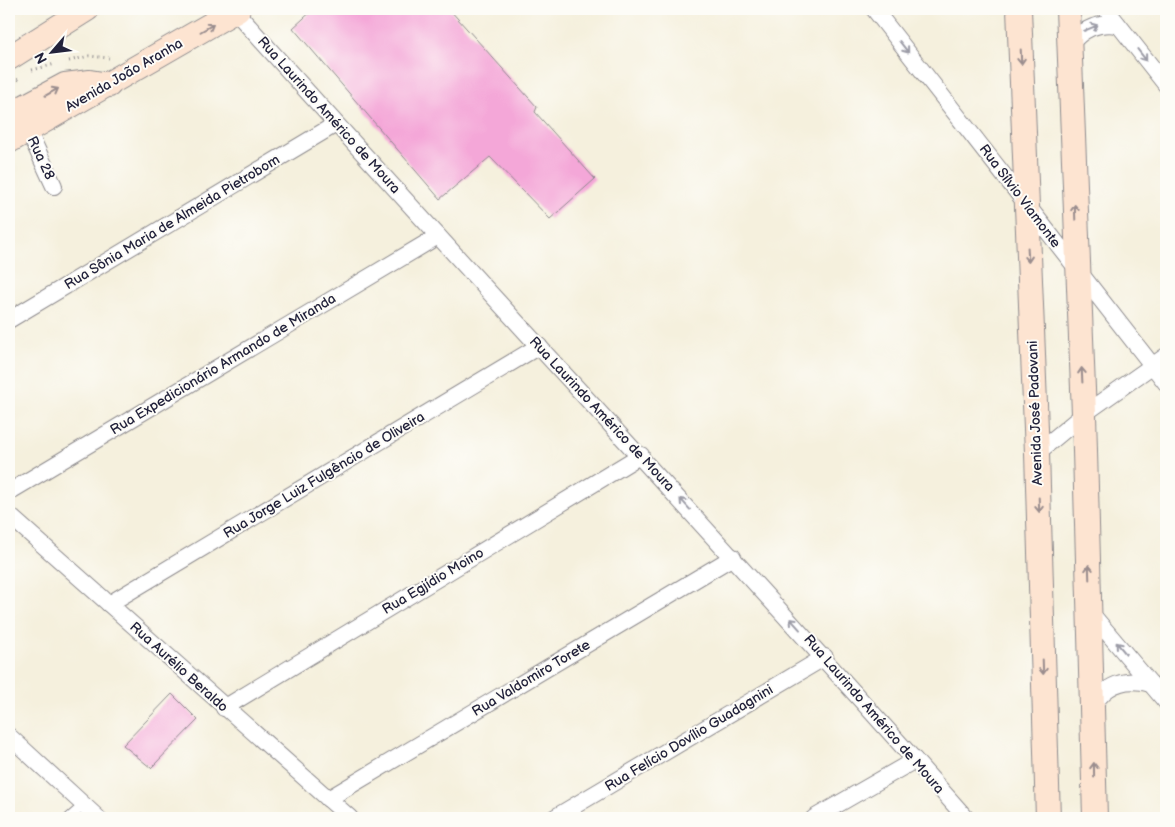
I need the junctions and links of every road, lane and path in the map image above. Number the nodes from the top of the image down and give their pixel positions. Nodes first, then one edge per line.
1 (58, 9) edge
2 (87, 9) edge
3 (874, 9) edge
4 (1019, 9) edge
5 (1068, 9) edge
6 (1106, 9) edge
7 (237, 10) edge
8 (1118, 24) junction
9 (9, 40) edge
10 (1069, 46) junction
11 (117, 53) dead end
12 (9, 58) edge
13 (9, 85) edge
14 (109, 85) junction
15 (1166, 85) edge
16 (9, 115) edge
17 (336, 124) junction
18 (18, 135) edge
19 (54, 186) dead end
20 (1026, 202) junction
21 (438, 236) junction
22 (1077, 271) junction
23 (9, 320) edge
24 (539, 346) junction
25 (1166, 356) edge
26 (1153, 366) junction
27 (1166, 383) edge
28 (1084, 414) junction
29 (1037, 453) junction
30 (641, 455) junction
31 (9, 492) edge
32 (9, 515) edge
33 (733, 557) junction
34 (109, 604) junction
35 (1090, 612) junction
36 (825, 657) junction
37 (1151, 684) junction
38 (1166, 702) edge
39 (224, 708) junction
40 (1092, 709) junction
41 (9, 736) edge
42 (914, 760) junction
43 (328, 798) junction
44 (84, 805) junction
45 (69, 818) edge
46 (98, 818) edge
47 (350, 818) edge
48 (554, 818) edge
49 (814, 818) edge
50 (966, 818) edge
51 (1048, 818) edge
52 (1095, 818) edge

1 - 9 street
2 - 12 street
3 -> 20 street, Rua Sílvio Viamonte
4 -> 20 street, Avenida José Padovani
5 - 10 street
6 - 8 street
14 -> 7 street, Avenida João Aranha
7 - 17 street, Rua Laurindo Américo de Moura
10 -> 8 street
8 -> 15 street
22 -> 10 street
11 - 13 path
16 -> 14 street
14 - 18 street, Avenida João Aranha
17 - 21 street, Rua Laurindo Américo de Moura
17 - 23 street, Rua Sônia Maria de Almeida Pietrobom
18 - 19 street, Rua 28
20 - 22 street, Rua Sílvio Viamonte
20 -> 29 street, Avenida José Padovani
21 - 24 street, Rua Laurindo Américo de Moura
21 - 31 street, Rua Expedicionário Armando de Miranda
22 - 26 street, Rua Sílvio Viamonte
28 -> 22 street
24 - 30 street, Rua Laurindo Américo de Moura
24 - 34 street, Rua Jorge Luiz Fulgêncio de Oliveira
25 - 26 street
26 - 27 street, Rua Sílvio Viamonte
26 - 28 street
28 - 29 street
35 -> 28 street
29 -> 51 street, Avenida José Padovani
33 -> 30 street, Rua Laurindo Américo de Moura
30 - 39 street, Rua Egjídio Moino
32 - 34 street, Rua Aurélio Beraldo
36 -> 33 street, Rua Laurindo Américo de Moura
33 - 43 street, Rua Valdomiro Torete
34 - 39 street, Rua Aurélio Beraldo
37 -> 35 street
35 - 40 street
36 - 42 street, Rua Laurindo Américo de Moura
36 - 48 street, Rua Felício Dovílio Guadagnini
37 - 38 street
37 - 40 street
39 - 43 street, Rua Aurélio Beraldo
52 -> 40 street
41 - 44 street
42 - 49 street
42 - 50 street, Rua Laurindo Américo de Moura
43 - 47 street, Rua Aurélio Beraldo
44 - 45 lane
44 - 46 street

